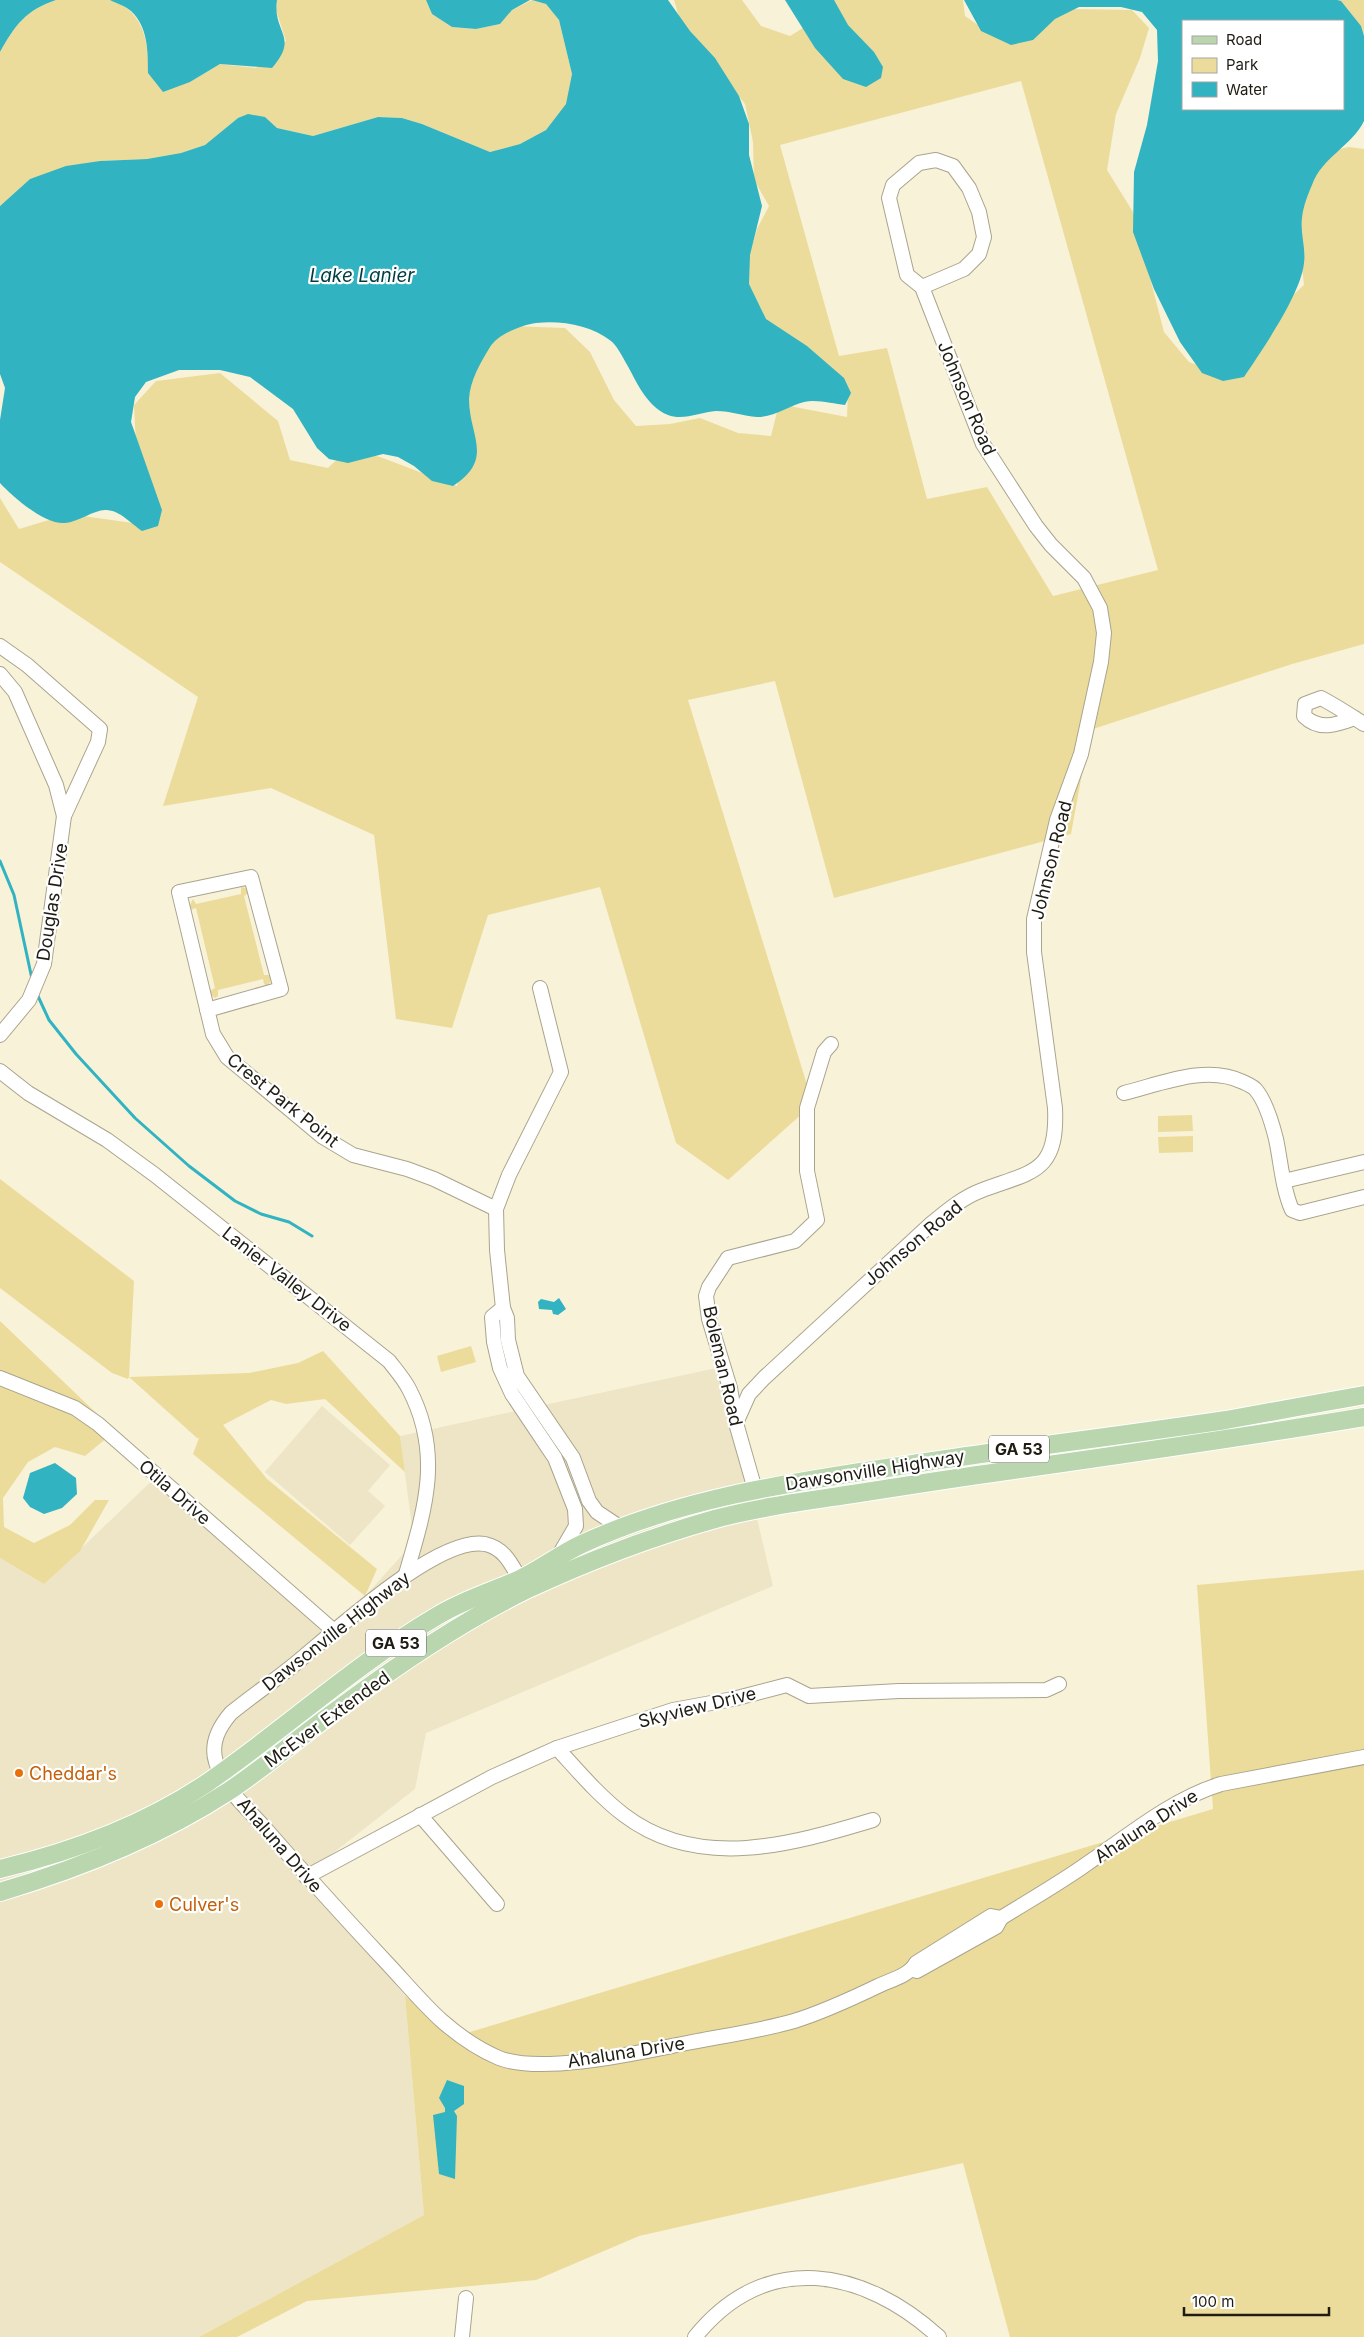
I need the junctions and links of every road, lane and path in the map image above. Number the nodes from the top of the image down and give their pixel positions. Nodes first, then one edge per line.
1 (922, 286) junction
2 (0, 646) edge
3 (0, 674) edge
4 (64, 816) junction
5 (540, 988) dead end
6 (207, 1010) junction
7 (0, 1035) edge
8 (831, 1044) dead end
9 (0, 1071) edge
10 (1124, 1093) dead end
11 (1364, 1162) edge
12 (1284, 1181) junction
13 (1364, 1197) edge
14 (496, 1209) junction
15 (501, 1341) junction
16 (0, 1378) edge
17 (514, 1384) junction
18 (1364, 1395) edge
19 (1364, 1417) edge
20 (736, 1424) junction
21 (581, 1479) junction
22 (566, 1485) junction
23 (755, 1489) junction
24 (761, 1509) junction
25 (621, 1528) junction
26 (558, 1558) junction
27 (406, 1574) junction
28 (523, 1584) junction
29 (334, 1632) junction
30 (1058, 1684) dead end
31 (557, 1748) junction
32 (1364, 1757) edge
33 (220, 1773) junction
34 (232, 1789) junction
35 (420, 1815) junction
36 (873, 1820) dead end
37 (0, 1869) edge
38 (306, 1877) junction
39 (0, 1892) edge
40 (497, 1904) dead end
41 (466, 2298) dead end
42 (462, 2337) edge
43 (695, 2337) edge
44 (939, 2337) edge

1 - 1 street, Johnson Road
1 - 20 street, Johnson Road
2 - 4 street, Douglas Drive
3 - 4 street, Douglas Drive
4 - 7 street, Douglas Drive
5 - 14 street
6 - 6 street, Crest Park Point
6 - 14 street, Crest Park Point
8 - 20 street, Boleman Road
9 - 27 street, Lanier Valley Drive
10 - 12 street
11 - 12 street
12 - 13 street
14 - 15 street
15 - 17 street
15 - 17 street
16 - 29 street, Otila Drive
17 - 21 street
17 - 22 street
18 - 23 main road, Dawsonville Highway / GA 53
19 - 24 main road, Dawsonville Highway / GA 53
20 - 23 street, Boleman Road
21 - 22 street
21 - 25 street
22 - 26 street
23 - 24 street, Boleman Road
23 - 25 main road, Dawsonville Highway / GA 53
24 - 28 main road, Dawsonville Highway / GA 53
25 - 26 main road, Dawsonville Highway / GA 53
26 - 28 main road, Dawsonville Highway / GA 53
27 - 28 street, Dawsonville Highway
27 - 29 street, Dawsonville Highway
28 - 33 main road, Dawsonville Highway / GA 53
28 - 34 main road, McEver Extended / GA 53
29 - 33 street, Dawsonville Highway
30 - 31 street, Skyview Drive
31 - 35 street, Skyview Drive
31 - 36 street
32 - 38 street, Ahaluna Drive
33 - 34 street, Ahaluna Drive
33 - 37 main road, Dawsonville Highway / GA 53
34 - 38 street, Ahaluna Drive
34 - 39 main road, GA 53
35 - 38 street, Skyview Drive
35 - 40 street
41 - 42 street
43 - 44 street

